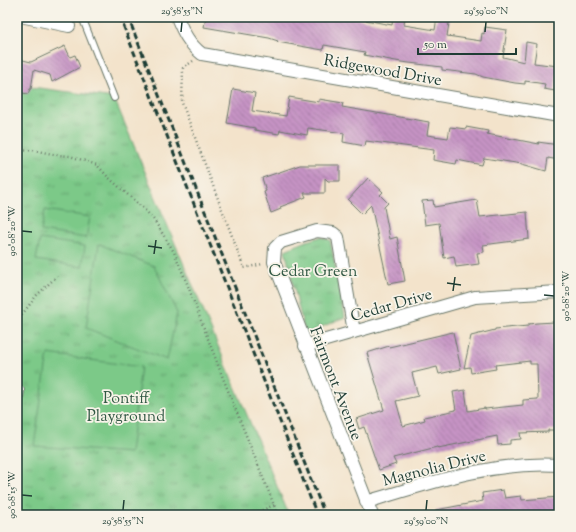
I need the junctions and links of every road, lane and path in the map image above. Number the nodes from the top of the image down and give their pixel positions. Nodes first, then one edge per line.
1 (25, 17) edge
2 (82, 17) edge
3 (177, 17) edge
4 (69, 26) dead end
5 (202, 54) junction
6 (114, 98) dead end
7 (559, 116) edge
8 (17, 151) edge
9 (274, 262) junction
10 (57, 276) dead end
11 (559, 292) edge
12 (17, 321) edge
13 (354, 332) junction
14 (305, 346) junction
15 (17, 390) edge
16 (17, 397) edge
17 (559, 465) edge
18 (366, 502) junction
19 (274, 505) junction
20 (251, 515) edge
21 (278, 515) edge
22 (372, 515) edge

1 - 4 street
2 - 6 lane
3 - 5 street
5 - 7 street, Ridgewood Drive
5 - 9 path
8 - 19 path
9 - 13 street
9 - 14 street, Fairmont Avenue
10 - 12 path
11 - 13 street, Cedar Drive
13 - 14 street, Cedar Drive
14 - 18 street, Fairmont Avenue
15 - 16 street
17 - 18 street, Magnolia Drive
18 - 22 street, Fairmont Avenue
19 - 20 path
19 - 21 path

